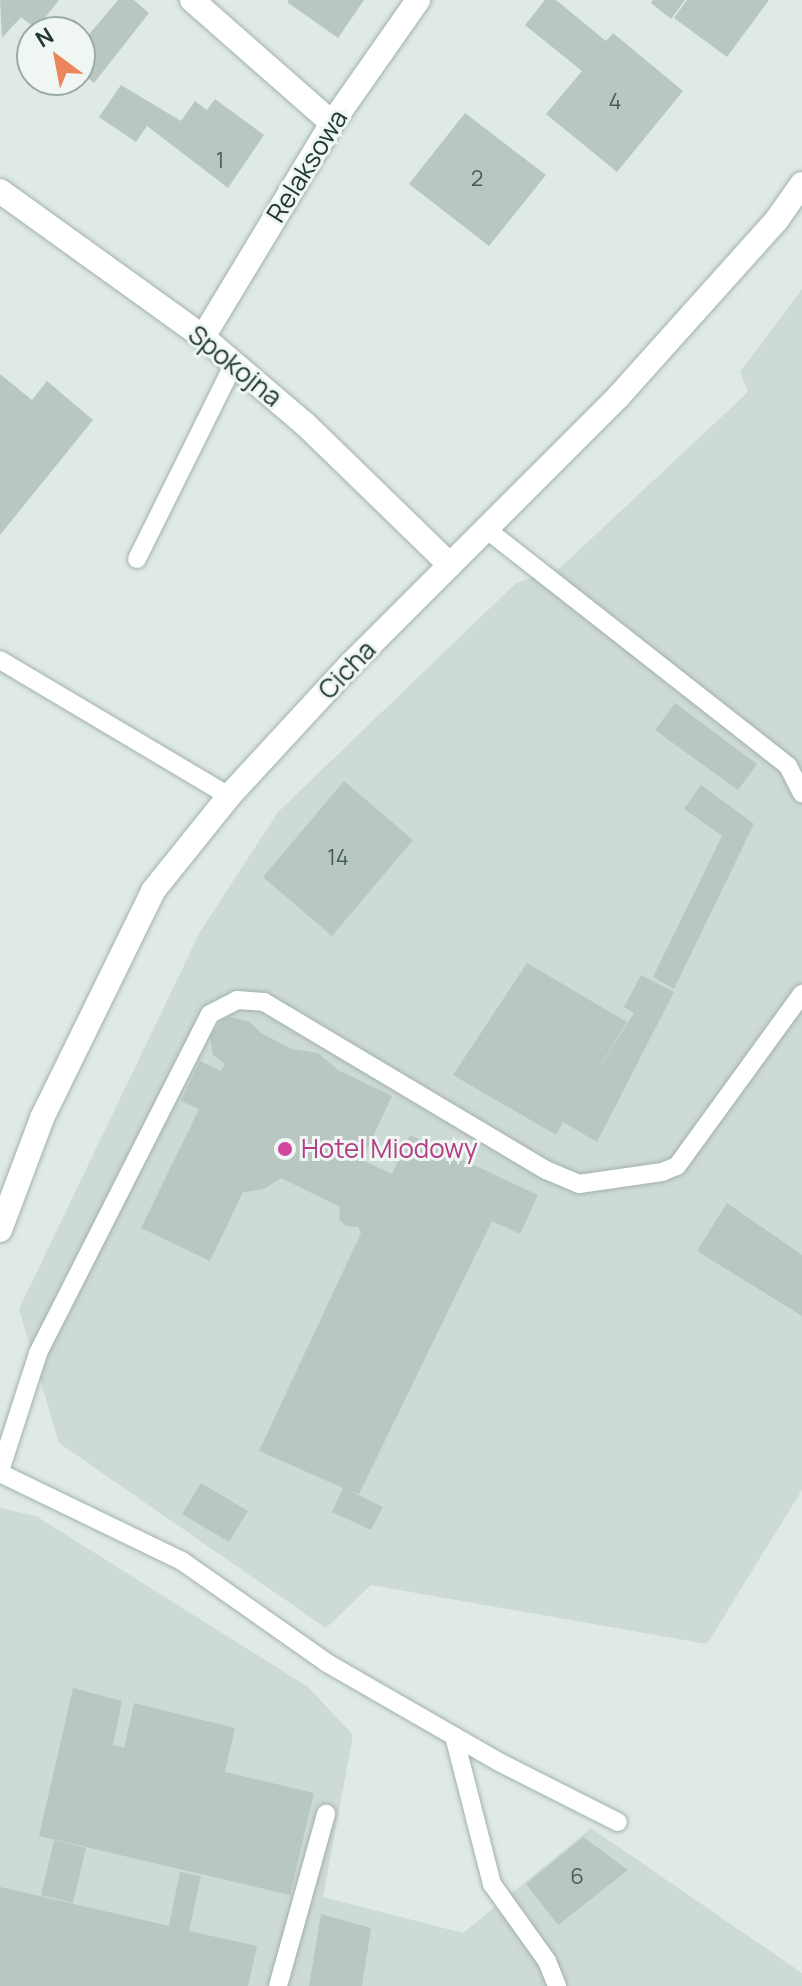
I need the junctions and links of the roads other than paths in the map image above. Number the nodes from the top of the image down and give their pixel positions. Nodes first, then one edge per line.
1 (192, 0) edge
2 (418, 0) edge
3 (332, 123) junction
4 (802, 184) edge
5 (0, 191) edge
6 (203, 337) junction
7 (234, 364) junction
8 (486, 529) junction
9 (137, 559) dead end
10 (450, 565) junction
11 (0, 660) edge
12 (802, 794) edge
13 (229, 796) junction
14 (802, 994) edge
15 (0, 1230) edge
16 (0, 1472) edge
17 (454, 1736) junction
18 (326, 1814) dead end
19 (618, 1822) dead end
20 (278, 1986) edge
21 (557, 1986) edge

1 - 3 street
2 - 3 street, Relaksowa
3 - 6 street, Relaksowa
4 - 8 street, Cicha
5 - 6 street, Spokojna
6 - 7 street, Spokojna
7 - 9 lane
7 - 10 street, Spokojna
8 - 10 street, Cicha
8 - 12 lane
10 - 13 street, Cicha
11 - 13 lane
13 - 15 street, Cicha
14 - 16 lane
16 - 17 lane
17 - 19 lane
17 - 21 lane
18 - 20 lane

